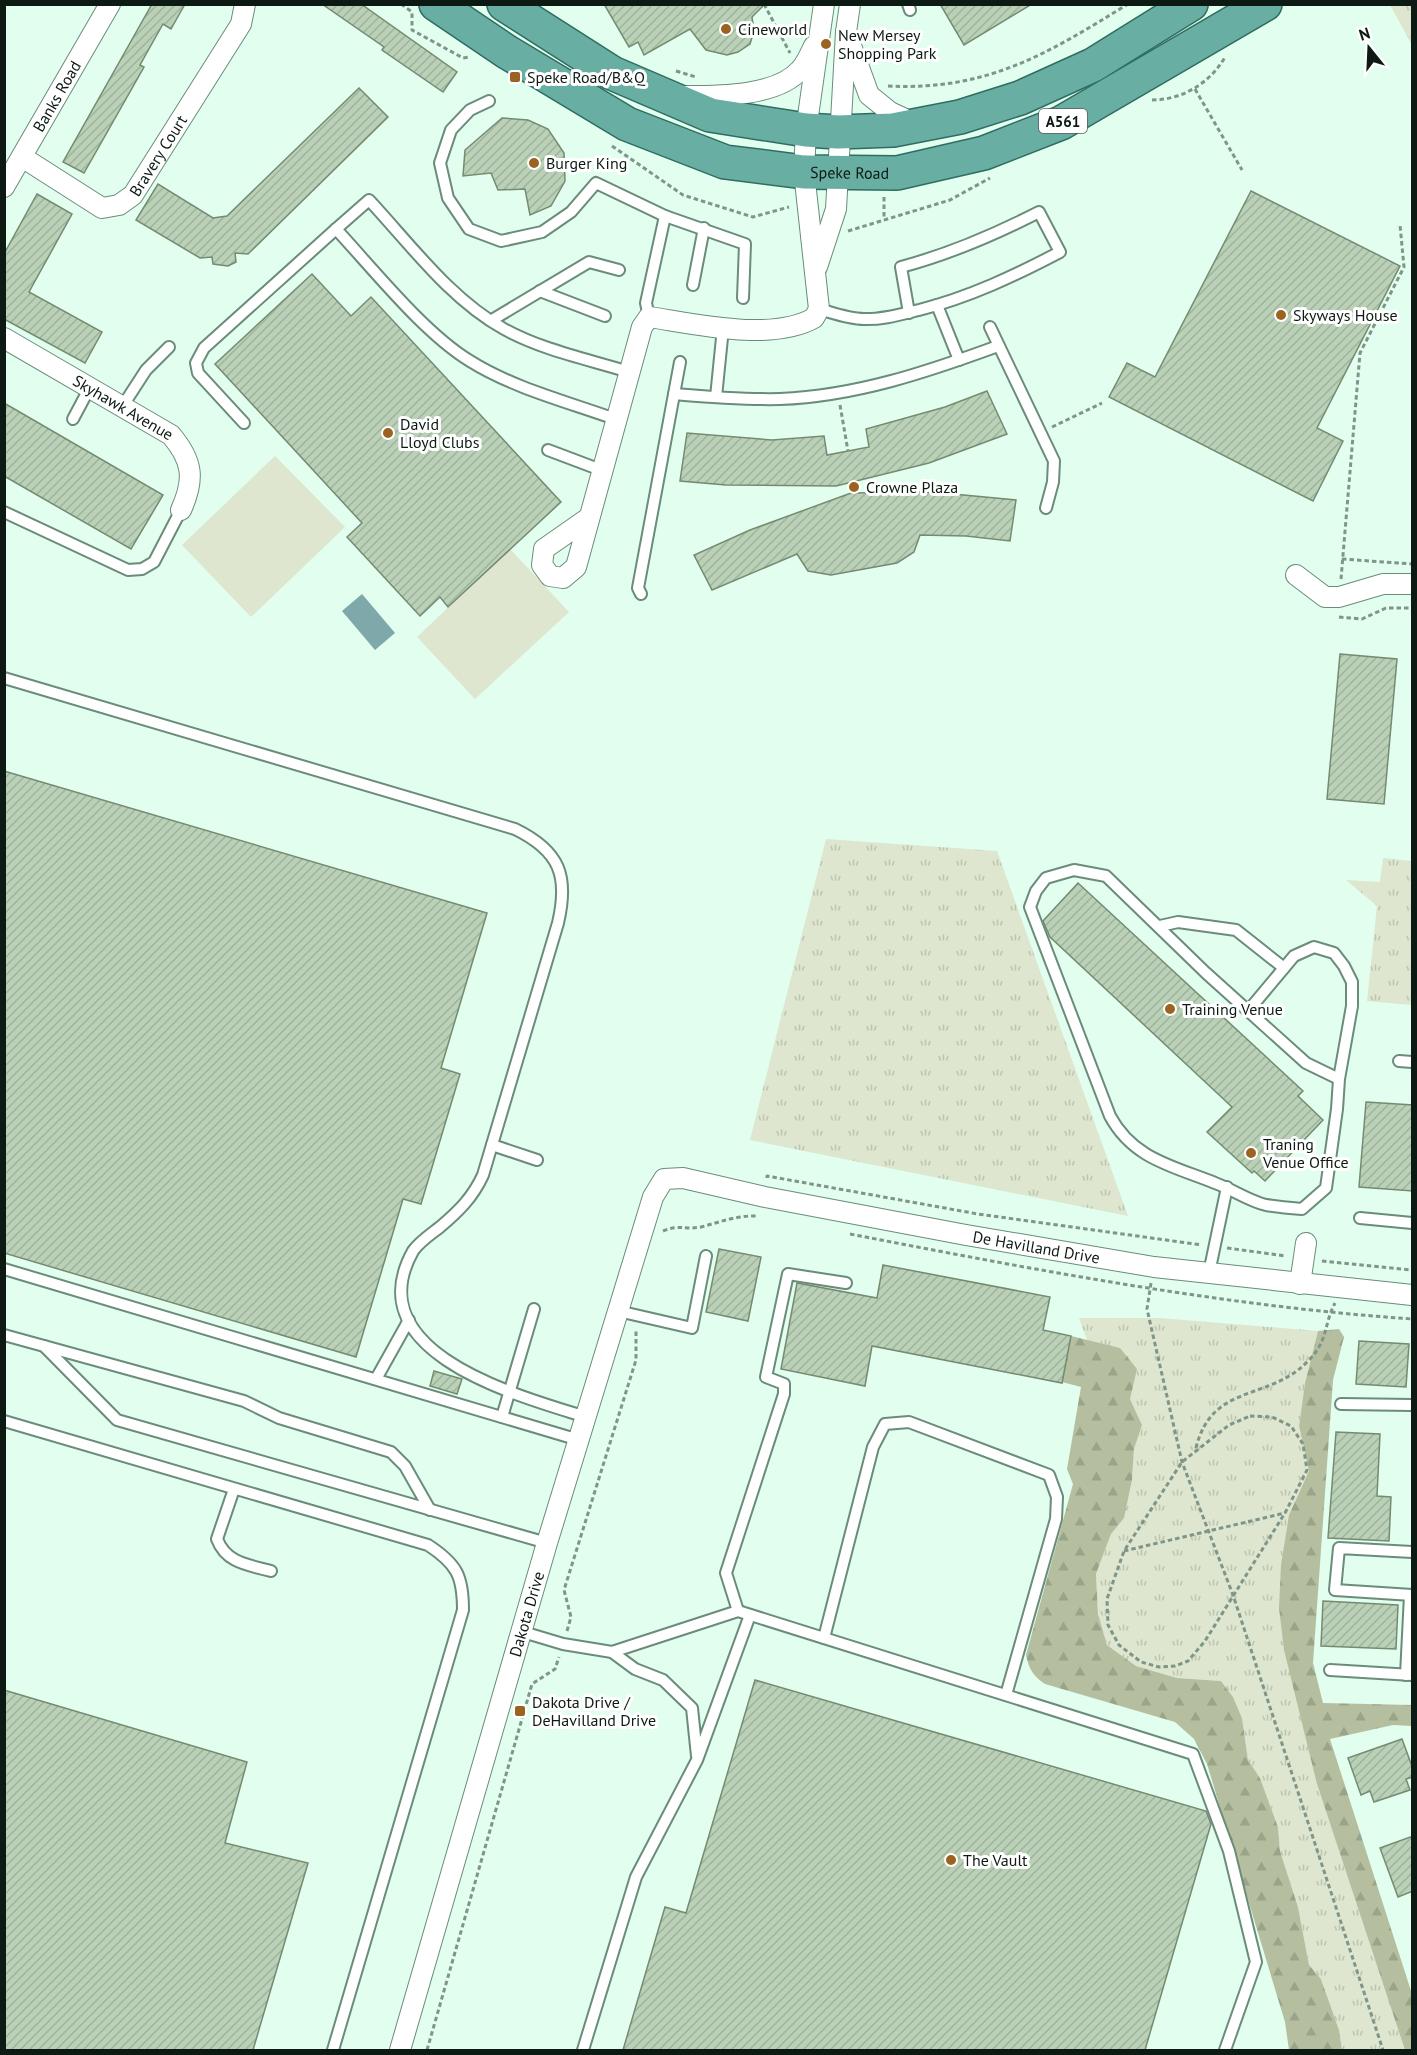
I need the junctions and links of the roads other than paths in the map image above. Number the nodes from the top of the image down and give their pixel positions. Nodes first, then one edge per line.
1 (110, 4) edge
2 (245, 4) edge
3 (436, 4) edge
4 (504, 4) edge
5 (824, 4) edge
6 (850, 4) edge
7 (1191, 4) edge
8 (1264, 4) edge
9 (846, 32) junction
10 (819, 39) junction
11 (668, 83) junction
12 (489, 101) dead end
13 (919, 125) junction
14 (806, 130) junction
15 (838, 132) junction
16 (22, 157) junction
17 (804, 172) junction
18 (838, 173) junction
19 (874, 173) junction
20 (4, 187) edge
21 (836, 208) junction
22 (665, 216) junction
23 (704, 228) junction
24 (336, 229) junction
25 (620, 270) dead end
26 (816, 272) junction
27 (693, 285) dead end
28 (540, 291) junction
29 (743, 298) dead end
30 (937, 305) junction
31 (819, 309) junction
32 (909, 313) junction
33 (605, 316) dead end
34 (649, 317) junction
35 (492, 320) junction
36 (990, 327) dead end
37 (723, 328) junction
38 (4, 338) edge
39 (998, 346) junction
40 (169, 347) dead end
41 (958, 360) junction
42 (680, 362) dead end
43 (629, 372) junction
44 (89, 389) junction
45 (674, 394) junction
46 (716, 397) junction
47 (122, 407) junction
48 (73, 419) dead end
49 (615, 419) junction
50 (244, 423) dead end
51 (548, 450) dead end
52 (601, 470) junction
53 (1046, 508) dead end
54 (181, 510) joint
55 (4, 512) edge
56 (587, 519) dead end
57 (1296, 575) dead end
58 (1413, 584) edge
59 (641, 594) dead end
60 (4, 678) edge
61 (1160, 926) junction
62 (1284, 968) junction
63 (1248, 1011) junction
64 (1399, 1061) dead end
65 (1413, 1062) edge
66 (1339, 1079) junction
67 (492, 1145) junction
68 (537, 1160) dead end
69 (664, 1179) joint
70 (1227, 1187) junction
71 (1360, 1218) dead end
72 (1413, 1223) edge
73 (1305, 1250) road end
74 (706, 1256) dead end
75 (4, 1269) edge
76 (1209, 1273) junction
77 (846, 1283) dead end
78 (1300, 1284) junction
79 (1413, 1295) edge
80 (534, 1309) dead end
81 (627, 1315) junction
82 (409, 1320) junction
83 (4, 1335) edge
84 (44, 1346) junction
85 (376, 1379) junction
86 (510, 1390) junction
87 (1341, 1404) dead end
88 (1413, 1405) edge
89 (502, 1417) junction
90 (586, 1417) junction
91 (4, 1421) edge
92 (579, 1440) junction
93 (234, 1489) junction
94 (430, 1510) junction
95 (547, 1544) junction
96 (1413, 1552) edge
97 (271, 1571) dead end
98 (1411, 1595) edge
99 (738, 1611) junction
100 (750, 1615) junction
101 (523, 1632) junction
102 (824, 1638) junction
103 (612, 1652) junction
104 (1330, 1670) dead end
105 (1409, 1675) edge
106 (1006, 1695) junction
107 (697, 1760) junction
108 (333, 2050) edge
109 (400, 2050) edge
110 (583, 2050) edge
111 (1226, 2050) edge

1 - 16 street, Banks Road
2 - 16 street, Bravery Court
3 - 17 highway, Speke Road / A561
4 - 11 highway, A561
5 - 10 street
6 - 9 street
7 - 13 highway, A561
8 - 19 highway, Speke Road / A561
9 - 13 street
9 - 15 street
10 - 11 street
10 - 14 street
11 - 14 highway, A561
12 - 22 lane
13 - 15 highway, A561
14 - 15 highway, A561
14 - 17 street
15 - 18 street
16 - 20 street, Banks Road
17 - 18 highway, Speke Road / A561
17 - 26 street
18 - 19 highway, Speke Road / A561
18 - 21 street
19 - 21 street
21 - 26 street
22 - 23 lane
22 - 34 lane
23 - 27 lane
23 - 29 lane
24 - 35 lane
24 - 49 lane
24 - 50 lane
25 - 28 lane
26 - 31 street
28 - 33 lane
28 - 35 lane
30 - 32 lane
30 - 32 lane
30 - 41 lane
31 - 32 lane
31 - 37 street
34 - 37 street
34 - 43 street
35 - 43 lane
36 - 39 lane
37 - 46 lane
38 - 44 street, Skyhawk Avenue
39 - 41 lane
39 - 53 lane
40 - 47 lane
41 - 46 lane
42 - 45 lane
43 - 49 street
44 - 47 street, Skyhawk Avenue
44 - 48 lane
45 - 46 lane
45 - 59 lane
47 - 54 street, Skyhawk Avenue
49 - 52 street
51 - 52 lane
52 - 56 street
54 - 55 lane
57 - 58 street
60 - 67 lane
61 - 62 lane
61 - 63 lane
61 - 70 lane
62 - 63 lane
62 - 66 lane
63 - 66 lane
64 - 65 lane
66 - 70 lane
67 - 68 lane
67 - 82 lane
69 - 76 street, De Havilland Drive
69 - 81 street, Dakota Drive
70 - 76 lane
71 - 72 lane
73 - 78 street
74 - 81 lane
75 - 85 lane
76 - 78 street, De Havilland Drive
77 - 99 lane
78 - 79 street, De Havilland Drive
80 - 86 lane
81 - 90 street, Dakota Drive
82 - 85 lane
82 - 86 lane
83 - 84 lane
84 - 94 lane
84 - 94 lane
85 - 89 lane
86 - 89 lane
86 - 90 lane
87 - 88 lane
89 - 92 lane
90 - 92 street, Dakota Drive
91 - 93 lane
92 - 95 street, Dakota Drive
93 - 97 lane
93 - 108 lane
94 - 95 lane
95 - 101 street, Dakota Drive
96 - 98 lane
98 - 105 lane
99 - 100 lane
99 - 103 lane
100 - 102 lane
100 - 107 lane
101 - 103 lane
101 - 109 street, Dakota Drive
102 - 106 lane
102 - 106 lane
103 - 107 lane
104 - 105 lane
106 - 111 lane
107 - 110 lane

